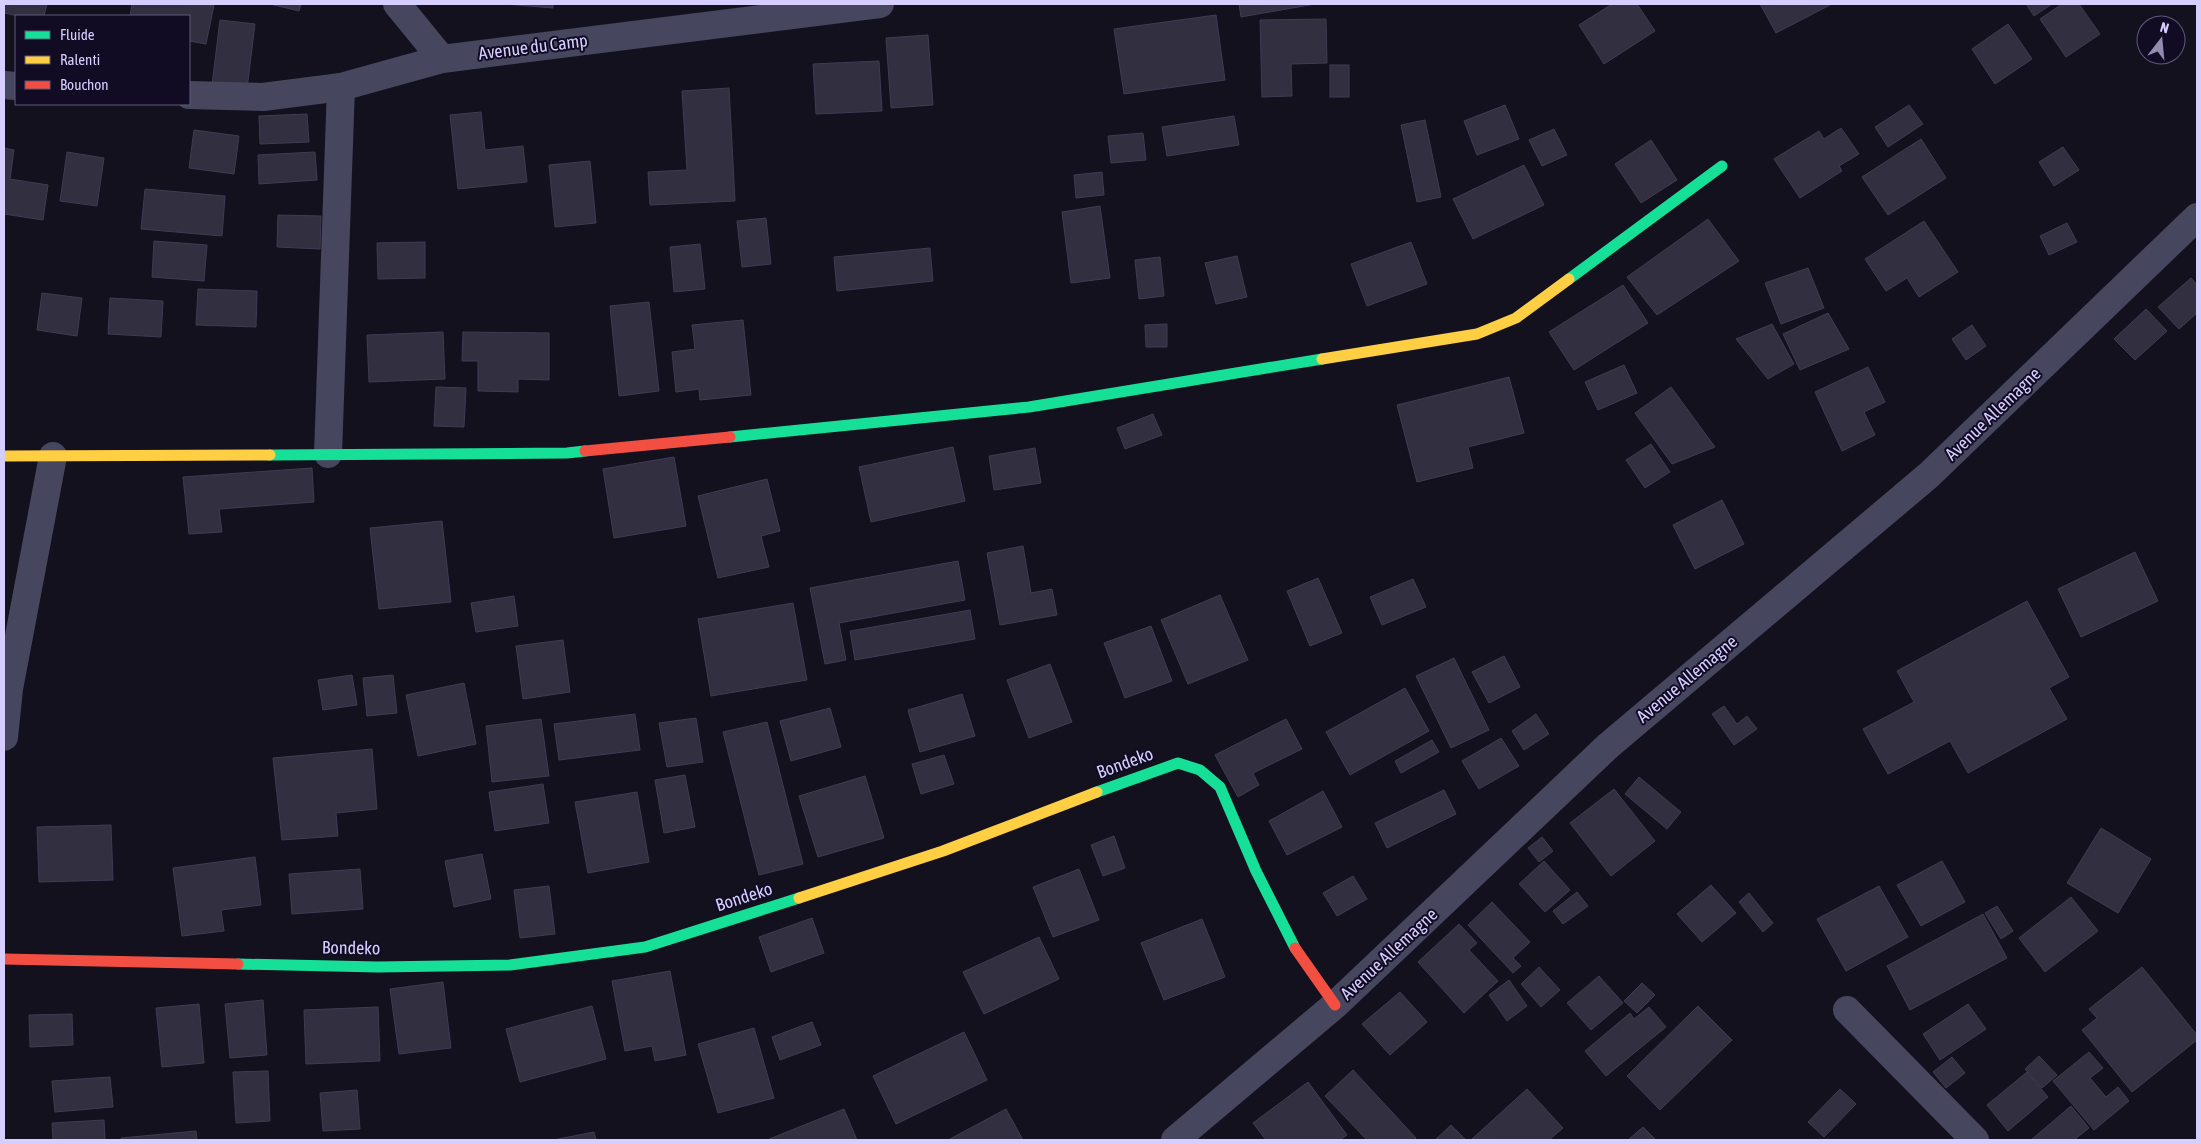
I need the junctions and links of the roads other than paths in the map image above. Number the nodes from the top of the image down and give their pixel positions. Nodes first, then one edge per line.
1 (396, 4) edge
2 (880, 4) edge
3 (442, 59) junction
4 (341, 87) junction
5 (190, 95) edge
6 (1722, 166) dead end
7 (2197, 217) edge
8 (328, 454) junction
9 (4, 456) edge
10 (53, 456) junction
11 (4, 738) edge
12 (4, 959) edge
13 (1335, 1004) junction
14 (1847, 1010) dead end
15 (1176, 1140) edge
16 (1975, 1140) edge

1 - 3 street
2 - 3 street, Avenue du Camp
3 - 4 street, Avenue du Camp
4 - 5 street, Avenue du Camp
4 - 8 street
6 - 8 street
7 - 13 street, Avenue Allemagne
8 - 10 street
9 - 10 street
10 - 11 street
12 - 13 street, Bondeko
13 - 15 street, Avenue Allemagne
14 - 16 street

